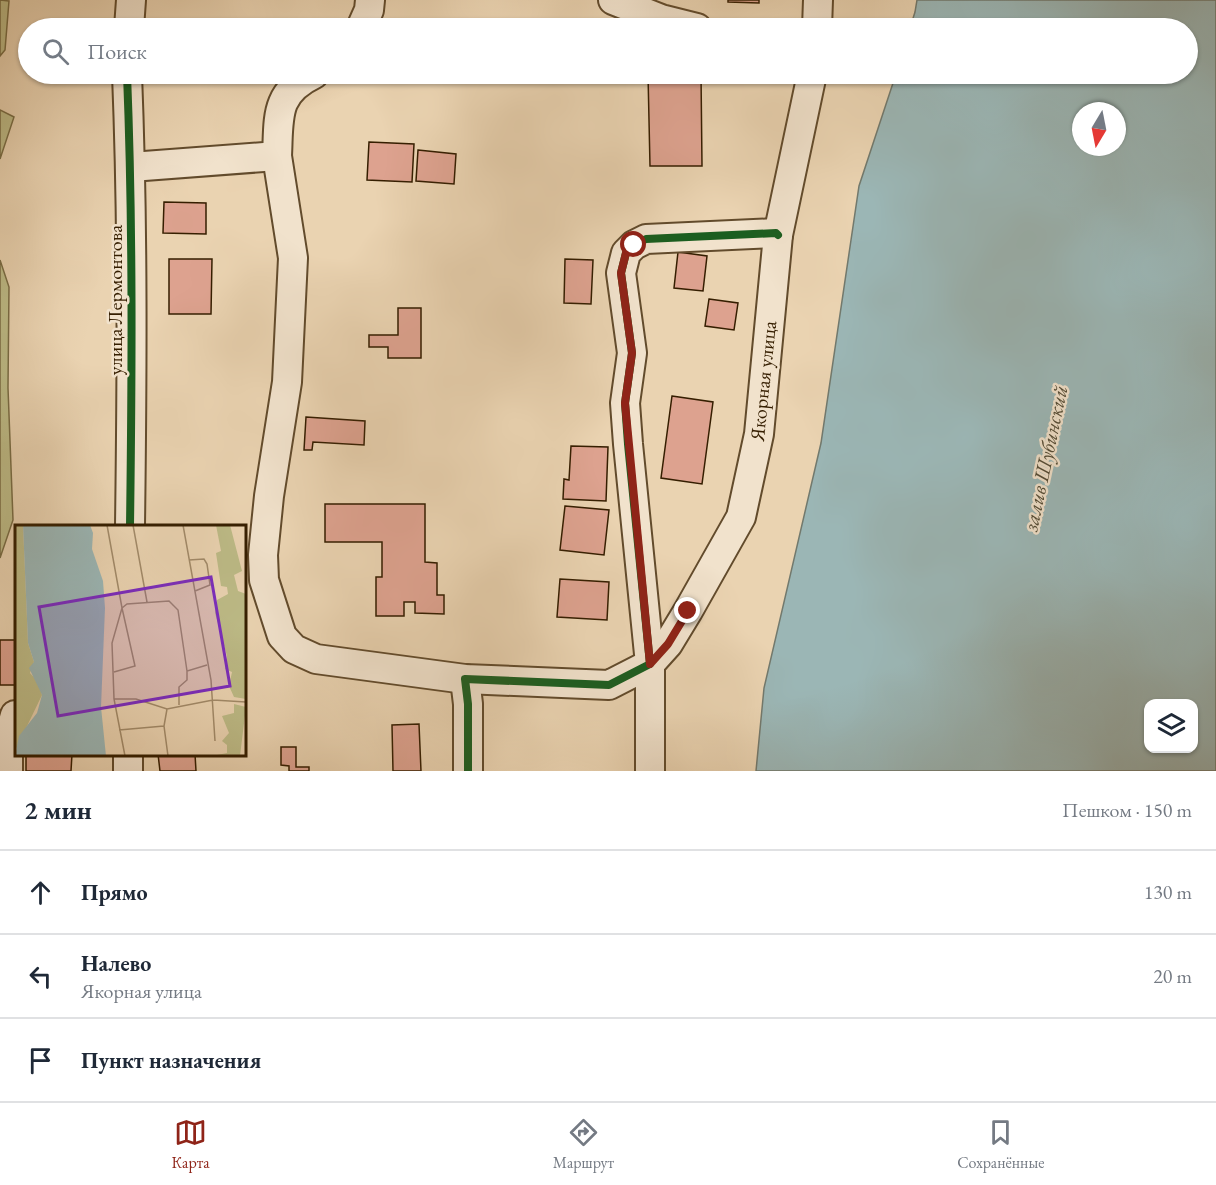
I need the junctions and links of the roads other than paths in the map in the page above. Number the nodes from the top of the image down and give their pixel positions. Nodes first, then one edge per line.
1 (131, 0) edge
2 (370, 0) edge
3 (613, 0) edge
4 (818, 0) edge
5 (130, 18) edge
6 (365, 18) edge
7 (658, 18) edge
8 (817, 18) edge
9 (127, 84) edge
10 (298, 84) edge
11 (810, 84) edge
12 (277, 156) junction
13 (131, 167) junction
14 (778, 235) junction
15 (130, 525) edge
16 (650, 664) junction
17 (465, 679) junction
18 (15, 715) edge
19 (8, 771) edge
20 (468, 771) edge
21 (650, 771) edge

1 - 5 street
2 - 6 street
3 - 7 street
4 - 8 street
9 - 13 street, улица Лермонтова
10 - 12 street
11 - 14 street, Якорная улица
12 - 13 street
12 - 17 street
13 - 15 street, улица Лермонтова
14 - 16 street, Якорная улица
14 - 16 street
16 - 17 street
16 - 21 street
17 - 20 street
18 - 19 street

